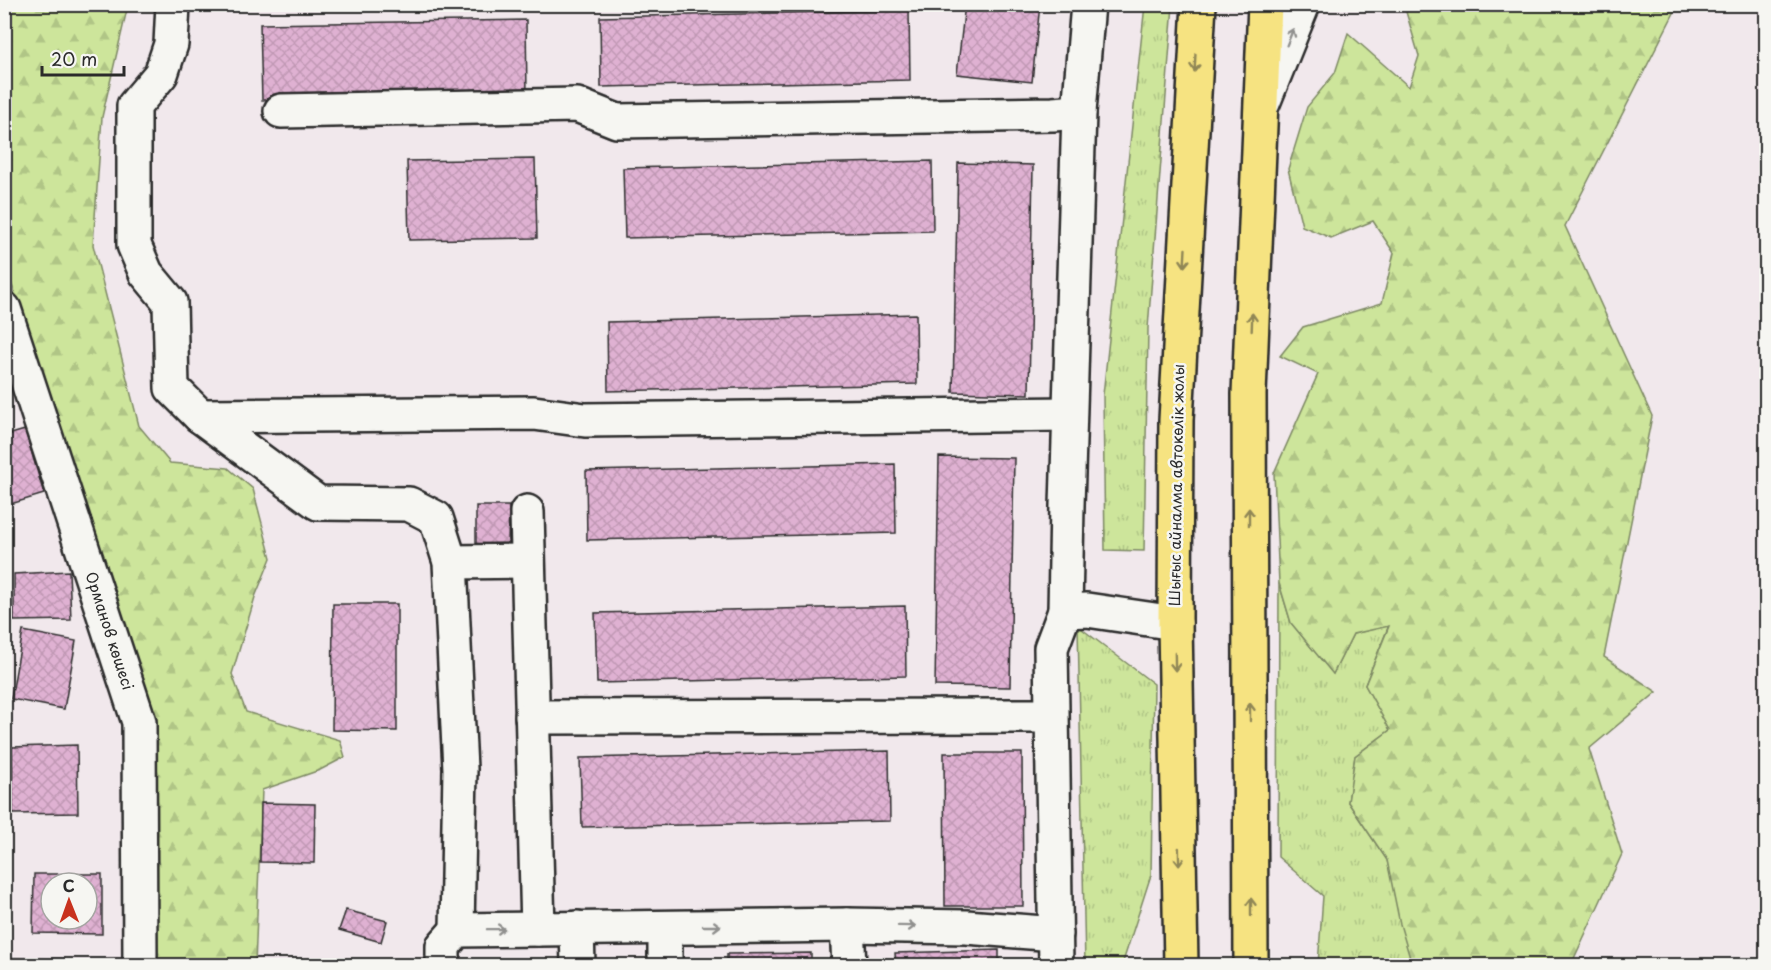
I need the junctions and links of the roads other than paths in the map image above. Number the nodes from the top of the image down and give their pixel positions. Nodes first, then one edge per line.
1 (173, 4) edge
2 (1088, 4) edge
3 (1199, 4) edge
4 (1265, 4) edge
5 (1303, 4) edge
6 (1261, 108) junction
7 (281, 111) dead end
8 (1079, 112) junction
9 (4, 309) edge
10 (1070, 414) junction
11 (200, 416) junction
12 (527, 512) dead end
13 (528, 561) junction
14 (450, 562) junction
15 (1065, 611) junction
16 (1175, 623) junction
17 (1051, 716) junction
18 (532, 717) junction
19 (847, 925) junction
20 (577, 928) junction
21 (665, 928) junction
22 (538, 929) junction
23 (457, 930) junction
24 (1056, 934) junction
25 (140, 966) edge
26 (444, 966) edge
27 (578, 966) edge
28 (665, 966) edge
29 (849, 966) edge
30 (1056, 966) edge
31 (1181, 966) edge
32 (1251, 966) edge

1 - 11 street
2 - 8 street
3 -> 16 main road, Шығыс айналма автокөлік жолы
4 - 6 main road
6 -> 5 street
32 -> 6 main road
7 - 8 street
8 - 10 street
9 - 25 street, Орманов көшесі
10 - 11 street
10 - 15 street
11 - 14 street
12 - 13 street
13 - 14 street
13 - 18 street
14 - 23 street
15 - 16 street
15 - 17 street
16 -> 31 main road, Шығыс айналма автокөлік жолы
17 - 18 street
17 - 24 street
18 - 22 street
21 -> 19 street
19 -> 24 street
19 - 29 street
20 - 21 street
20 - 22 street
20 - 27 street
21 - 28 street
23 -> 22 street
23 - 26 street
24 - 30 street

